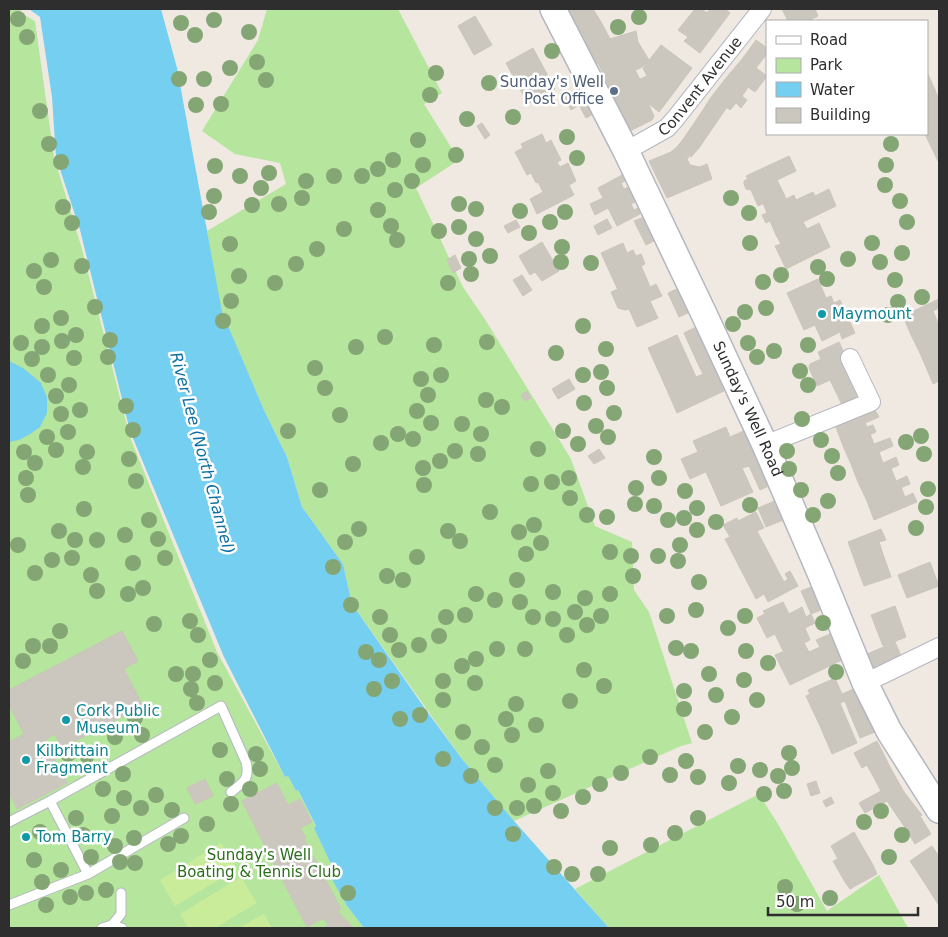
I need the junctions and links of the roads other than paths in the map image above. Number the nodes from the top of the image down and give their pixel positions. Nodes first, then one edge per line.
1 (553, 9) edge
2 (762, 9) edge
3 (626, 151) junction
4 (850, 358) dead end
5 (765, 445) junction
6 (939, 647) edge
7 (866, 683) junction
8 (231, 792) dead end
9 (50, 801) junction
10 (939, 810) edge
11 (184, 818) dead end
12 (9, 822) edge
13 (88, 874) junction
14 (121, 893) dead end
15 (9, 905) edge
16 (112, 925) junction
17 (102, 928) edge
18 (122, 928) edge

1 - 3 main road, Sunday's Well Road
2 - 3 street, Convent Avenue
3 - 5 main road, Sunday's Well Road
4 - 5 street
5 - 7 main road, Sunday's Well Road
6 - 7 street
7 - 10 main road, Sunday's Well Road
8 - 9 lane
9 - 12 lane
9 - 13 lane
11 - 13 lane
13 - 15 lane
14 - 16 lane
16 - 17 lane
16 - 18 lane

